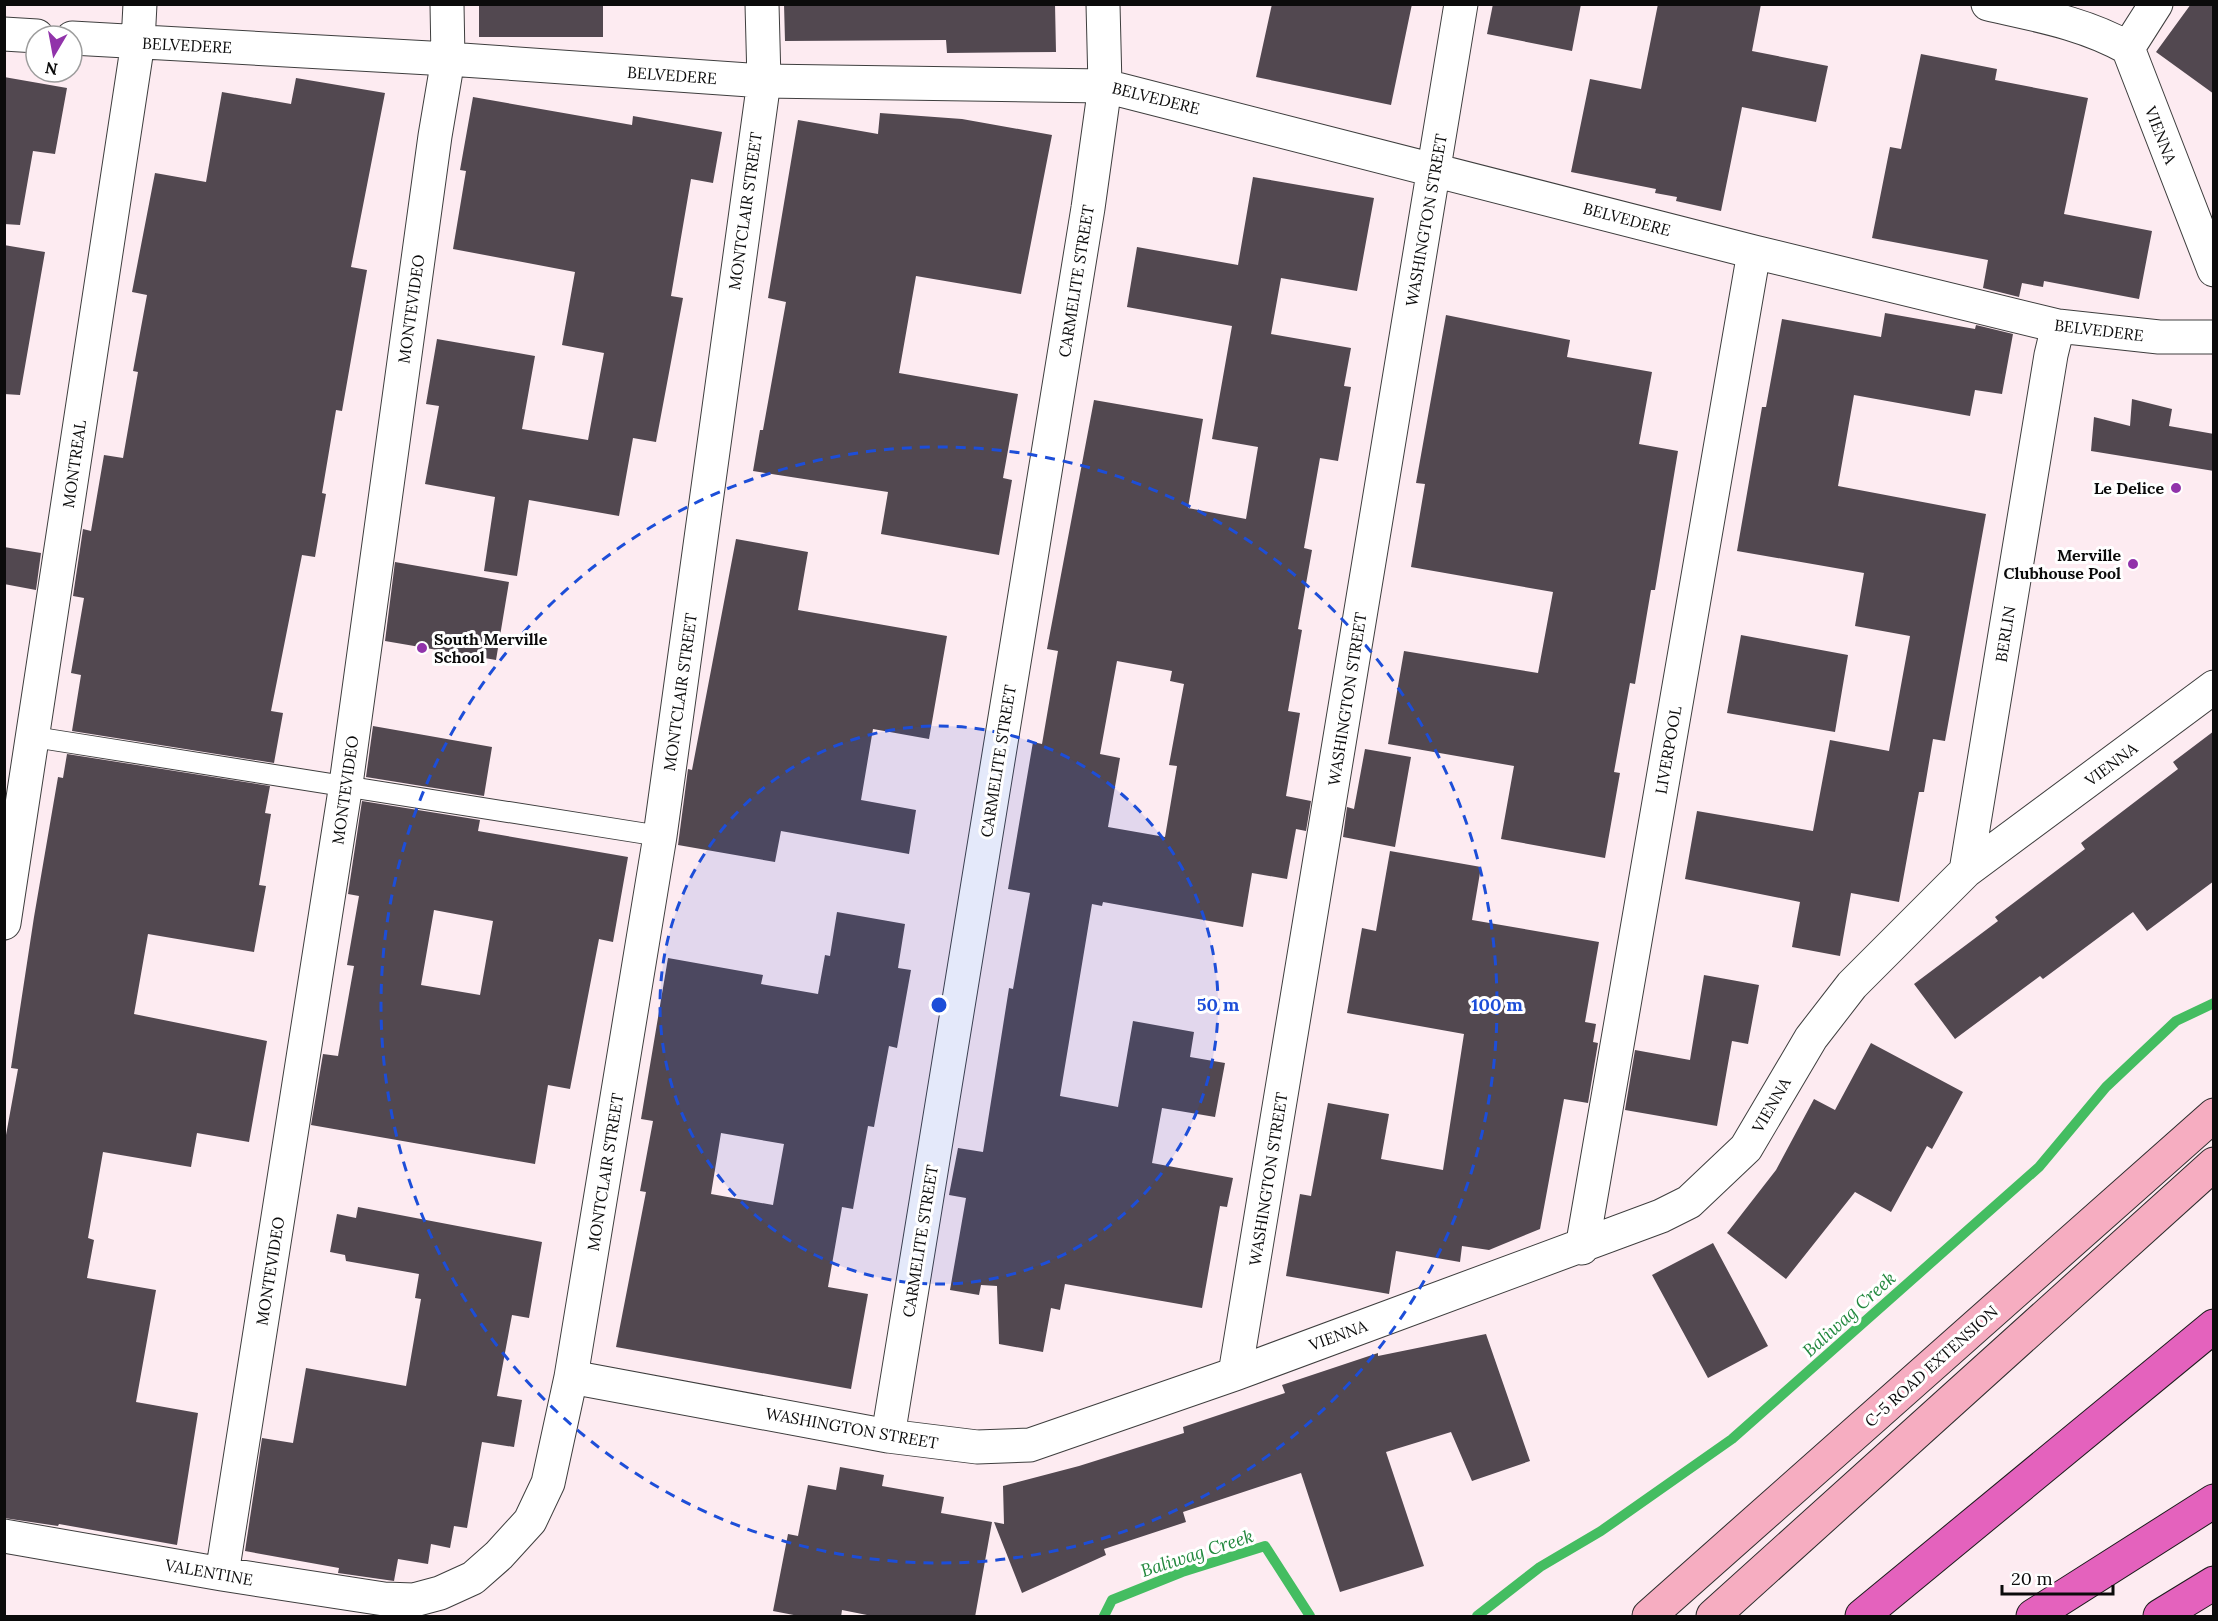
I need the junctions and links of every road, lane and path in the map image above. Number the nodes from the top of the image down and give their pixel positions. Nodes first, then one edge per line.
1 (140, 4) edge
2 (447, 4) edge
3 (762, 4) edge
4 (1103, 4) edge
5 (1461, 4) edge
6 (1988, 4) edge
7 (2156, 4) edge
8 (4, 34) edge
9 (24, 35) edge
10 (84, 39) edge
11 (138, 42) junction
12 (2127, 48) junction
13 (448, 59) junction
14 (764, 81) junction
15 (1105, 86) junction
16 (1435, 168) junction
17 (1754, 252) junction
18 (2214, 270) edge
19 (2058, 327) junction
20 (2214, 337) edge
21 (2214, 687) edge
22 (34, 737) junction
23 (346, 784) junction
24 (660, 836) junction
25 (1966, 871) junction
26 (8, 880) edge
27 (4, 924) edge
28 (2214, 1115) edge
29 (2214, 1164) edge
30 (1582, 1248) junction
31 (2214, 1326) edge
32 (1235, 1374) junction
33 (572, 1377) junction
34 (888, 1436) junction
35 (2214, 1501) edge
36 (4, 1536) edge
37 (222, 1574) junction
38 (2214, 1583) edge
39 (398, 1608) edge
40 (1649, 1617) edge
41 (1713, 1617) edge
42 (1862, 1617) edge
43 (2033, 1617) edge
44 (2160, 1617) edge

1 - 11 street, MONTREAL
2 - 13 street, MONTEVIDEO
3 - 14 street, MONTCLAIR STREET
4 - 15 street, CARMELITE STREET
5 - 16 street, WASHINGTON STREET
6 - 12 street
7 - 12 street
8 - 9 street
10 - 11 street, BELVEDERE
11 - 13 street, BELVEDERE
11 - 22 street, MONTREAL
12 - 18 street, VIENNA
13 - 14 street, BELVEDERE
13 - 23 street, MONTEVIDEO
14 - 15 street, BELVEDERE
14 - 24 street, MONTCLAIR STREET
15 - 16 street, BELVEDERE
15 - 34 street, CARMELITE STREET
16 - 17 street, BELVEDERE
16 - 32 street, WASHINGTON STREET
17 - 19 street, BELVEDERE
17 - 30 street, LIVERPOOL
19 - 20 street, BELVEDERE
19 - 25 street, BERLIN
21 - 25 street, VIENNA
22 - 23 lane
22 - 26 street, MONTREAL
23 - 24 lane
23 - 37 street, MONTEVIDEO
24 - 33 street, MONTCLAIR STREET
25 - 30 street, VIENNA
26 - 27 street, MONTREAL
28 - 40 main road, C-5 ROAD EXTENSION
29 - 41 main road
30 - 32 street, VIENNA
31 - 42 highway
32 - 34 street, WASHINGTON STREET
33 - 34 street, WASHINGTON STREET
33 - 39 street
35 - 43 highway
36 - 37 street, VALENTINE
37 - 39 street, VALENTINE
38 - 44 highway

